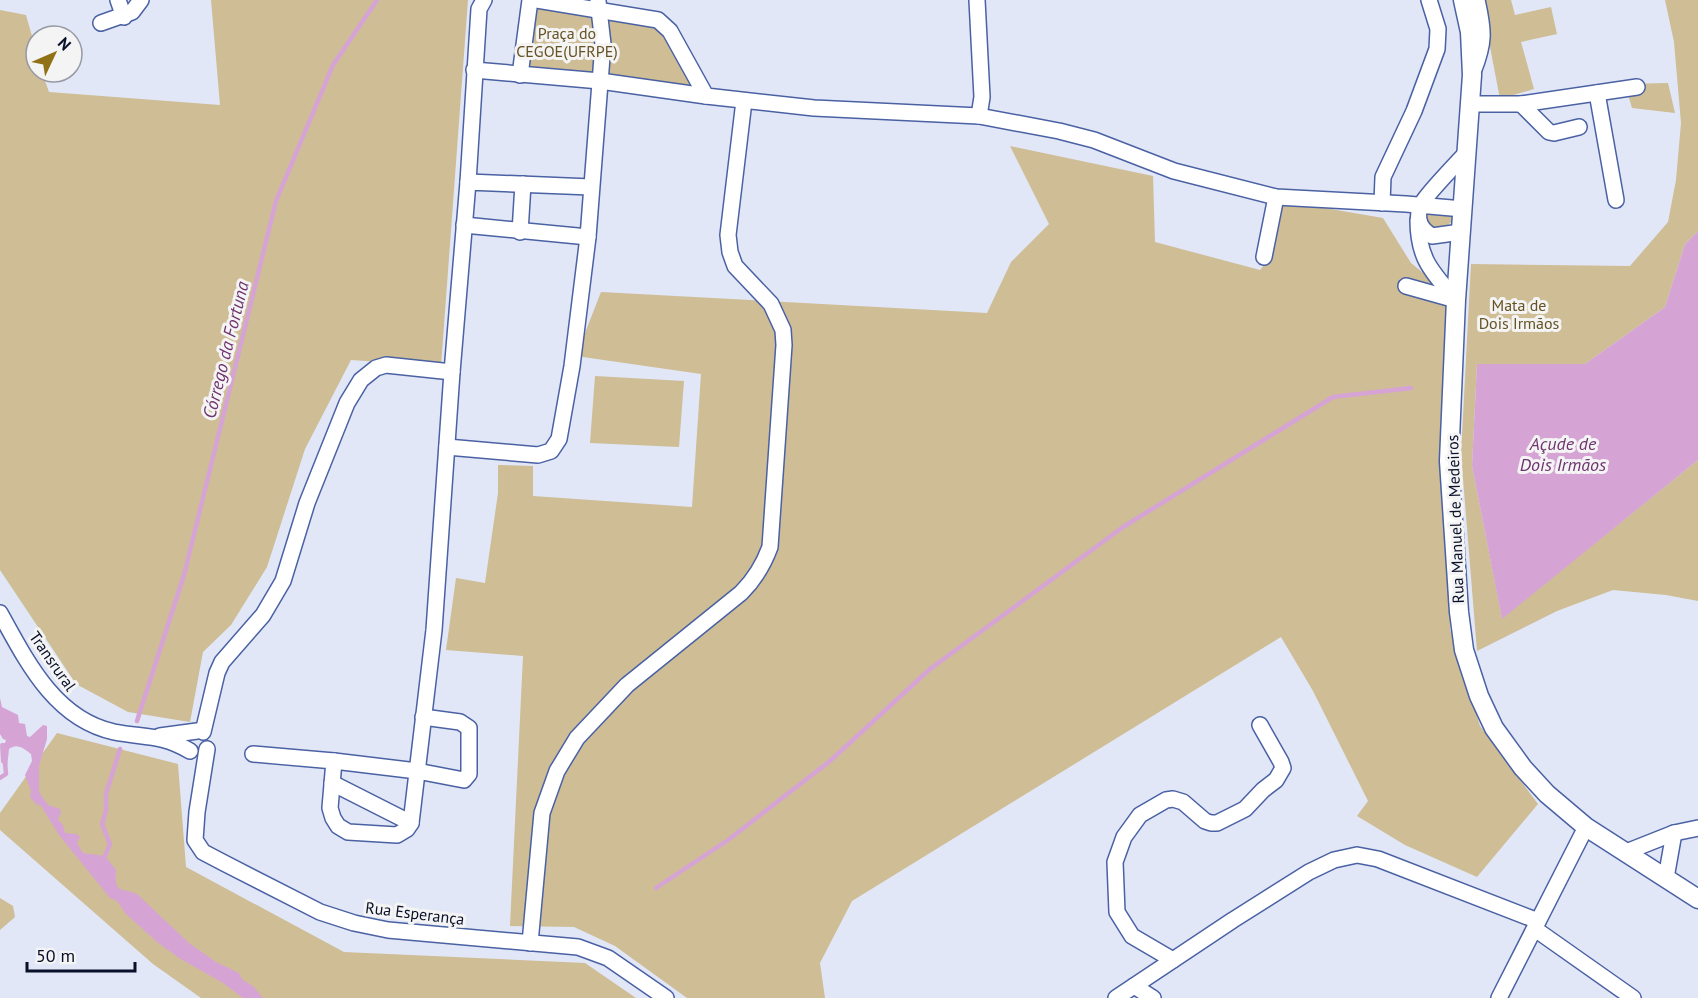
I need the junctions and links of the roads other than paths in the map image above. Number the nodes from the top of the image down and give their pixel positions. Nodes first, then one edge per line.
1 (118, 0) edge
2 (141, 0) edge
3 (484, 0) edge
4 (530, 0) edge
5 (537, 0) edge
6 (977, 0) edge
7 (1429, 0) edge
8 (1463, 0) edge
9 (1477, 0) edge
10 (598, 4) edge
11 (124, 17) junction
12 (101, 23) dead end
13 (474, 70) junction
14 (520, 75) junction
15 (1472, 75) junction
16 (600, 81) junction
17 (1636, 87) dead end
18 (1597, 93) junction
19 (706, 96) junction
20 (744, 101) junction
21 (1471, 104) junction
22 (1521, 104) junction
23 (979, 116) junction
24 (1579, 127) dead end
25 (1467, 152) junction
26 (468, 182) junction
27 (523, 184) junction
28 (591, 187) junction
29 (1276, 197) junction
30 (1616, 200) dead end
31 (1382, 203) junction
32 (1463, 209) junction
33 (1419, 213) junction
34 (464, 225) junction
35 (520, 232) junction
36 (1461, 232) junction
37 (588, 237) junction
38 (1264, 257) dead end
39 (1406, 286) dead end
40 (1456, 300) junction
41 (452, 372) junction
42 (447, 447) junction
43 (0, 613) edge
44 (423, 717) junction
45 (1260, 725) dead end
46 (200, 731) junction
47 (154, 737) junction
48 (197, 751) junction
49 (253, 754) dead end
50 (334, 761) junction
51 (417, 771) junction
52 (332, 783) junction
53 (411, 823) junction
54 (1587, 827) junction
55 (1698, 828) edge
56 (1674, 833) junction
57 (1626, 852) junction
58 (1666, 878) junction
59 (1698, 900) edge
60 (1536, 925) junction
61 (530, 943) junction
62 (1173, 960) junction
63 (1134, 986) junction
64 (666, 998) edge
65 (1116, 998) edge
66 (1153, 998) edge
67 (1499, 998) edge
68 (1633, 998) edge

1 - 11 street
2 - 11 street
3 - 13 street
4 - 14 street
5 - 10 street
6 - 23 street
7 - 31 street
8 - 15 main road, Rua Manuel de Medeiros
9 - 15 street
10 - 16 street
10 - 19 street
11 - 12 street
13 - 14 street
13 - 26 street
14 - 16 street
15 - 21 main road, Rua Manuel de Medeiros
16 - 19 street
16 - 28 street
17 - 18 street
18 - 22 street
18 - 30 street
19 - 20 street
20 - 23 street
20 - 61 street
21 - 22 street
21 - 25 main road, Rua Manuel de Medeiros
22 - 24 street
23 - 29 street
25 - 32 main road, Rua Manuel de Medeiros
25 - 33 street
26 - 27 street
26 - 34 street
27 - 28 street
27 - 35 street
28 - 37 street
29 - 31 street
29 - 38 street
31 - 33 street
32 - 33 street
32 - 36 main road, Rua Manuel de Medeiros
33 - 36 street
33 - 40 street
34 - 35 street
34 - 41 street
35 - 37 street
36 - 40 main road, Rua Manuel de Medeiros
37 - 42 street
39 - 40 street
40 - 54 main road, Rua Manuel de Medeiros
41 - 42 street
41 - 46 street
42 - 44 street
43 - 47 street, Transrural
44 - 51 street
44 - 51 street
45 - 62 street
46 - 47 street, Transrural
46 - 48 street
47 - 48 street, Transrural
48 - 61 street, Rua Esperança
49 - 50 street
50 - 51 street
50 - 52 street
51 - 53 street
52 - 53 street
52 - 53 street
54 - 57 main road, Rua Manuel de Medeiros
54 - 60 street
55 - 56 street
56 - 57 street
56 - 58 street
57 - 58 main road, Rua Manuel de Medeiros
58 - 59 main road, Rua Manuel de Medeiros
60 - 62 street
60 - 67 street
60 - 68 street
61 - 64 street, Rua Esperança
62 - 63 street
63 - 65 street
63 - 66 street

